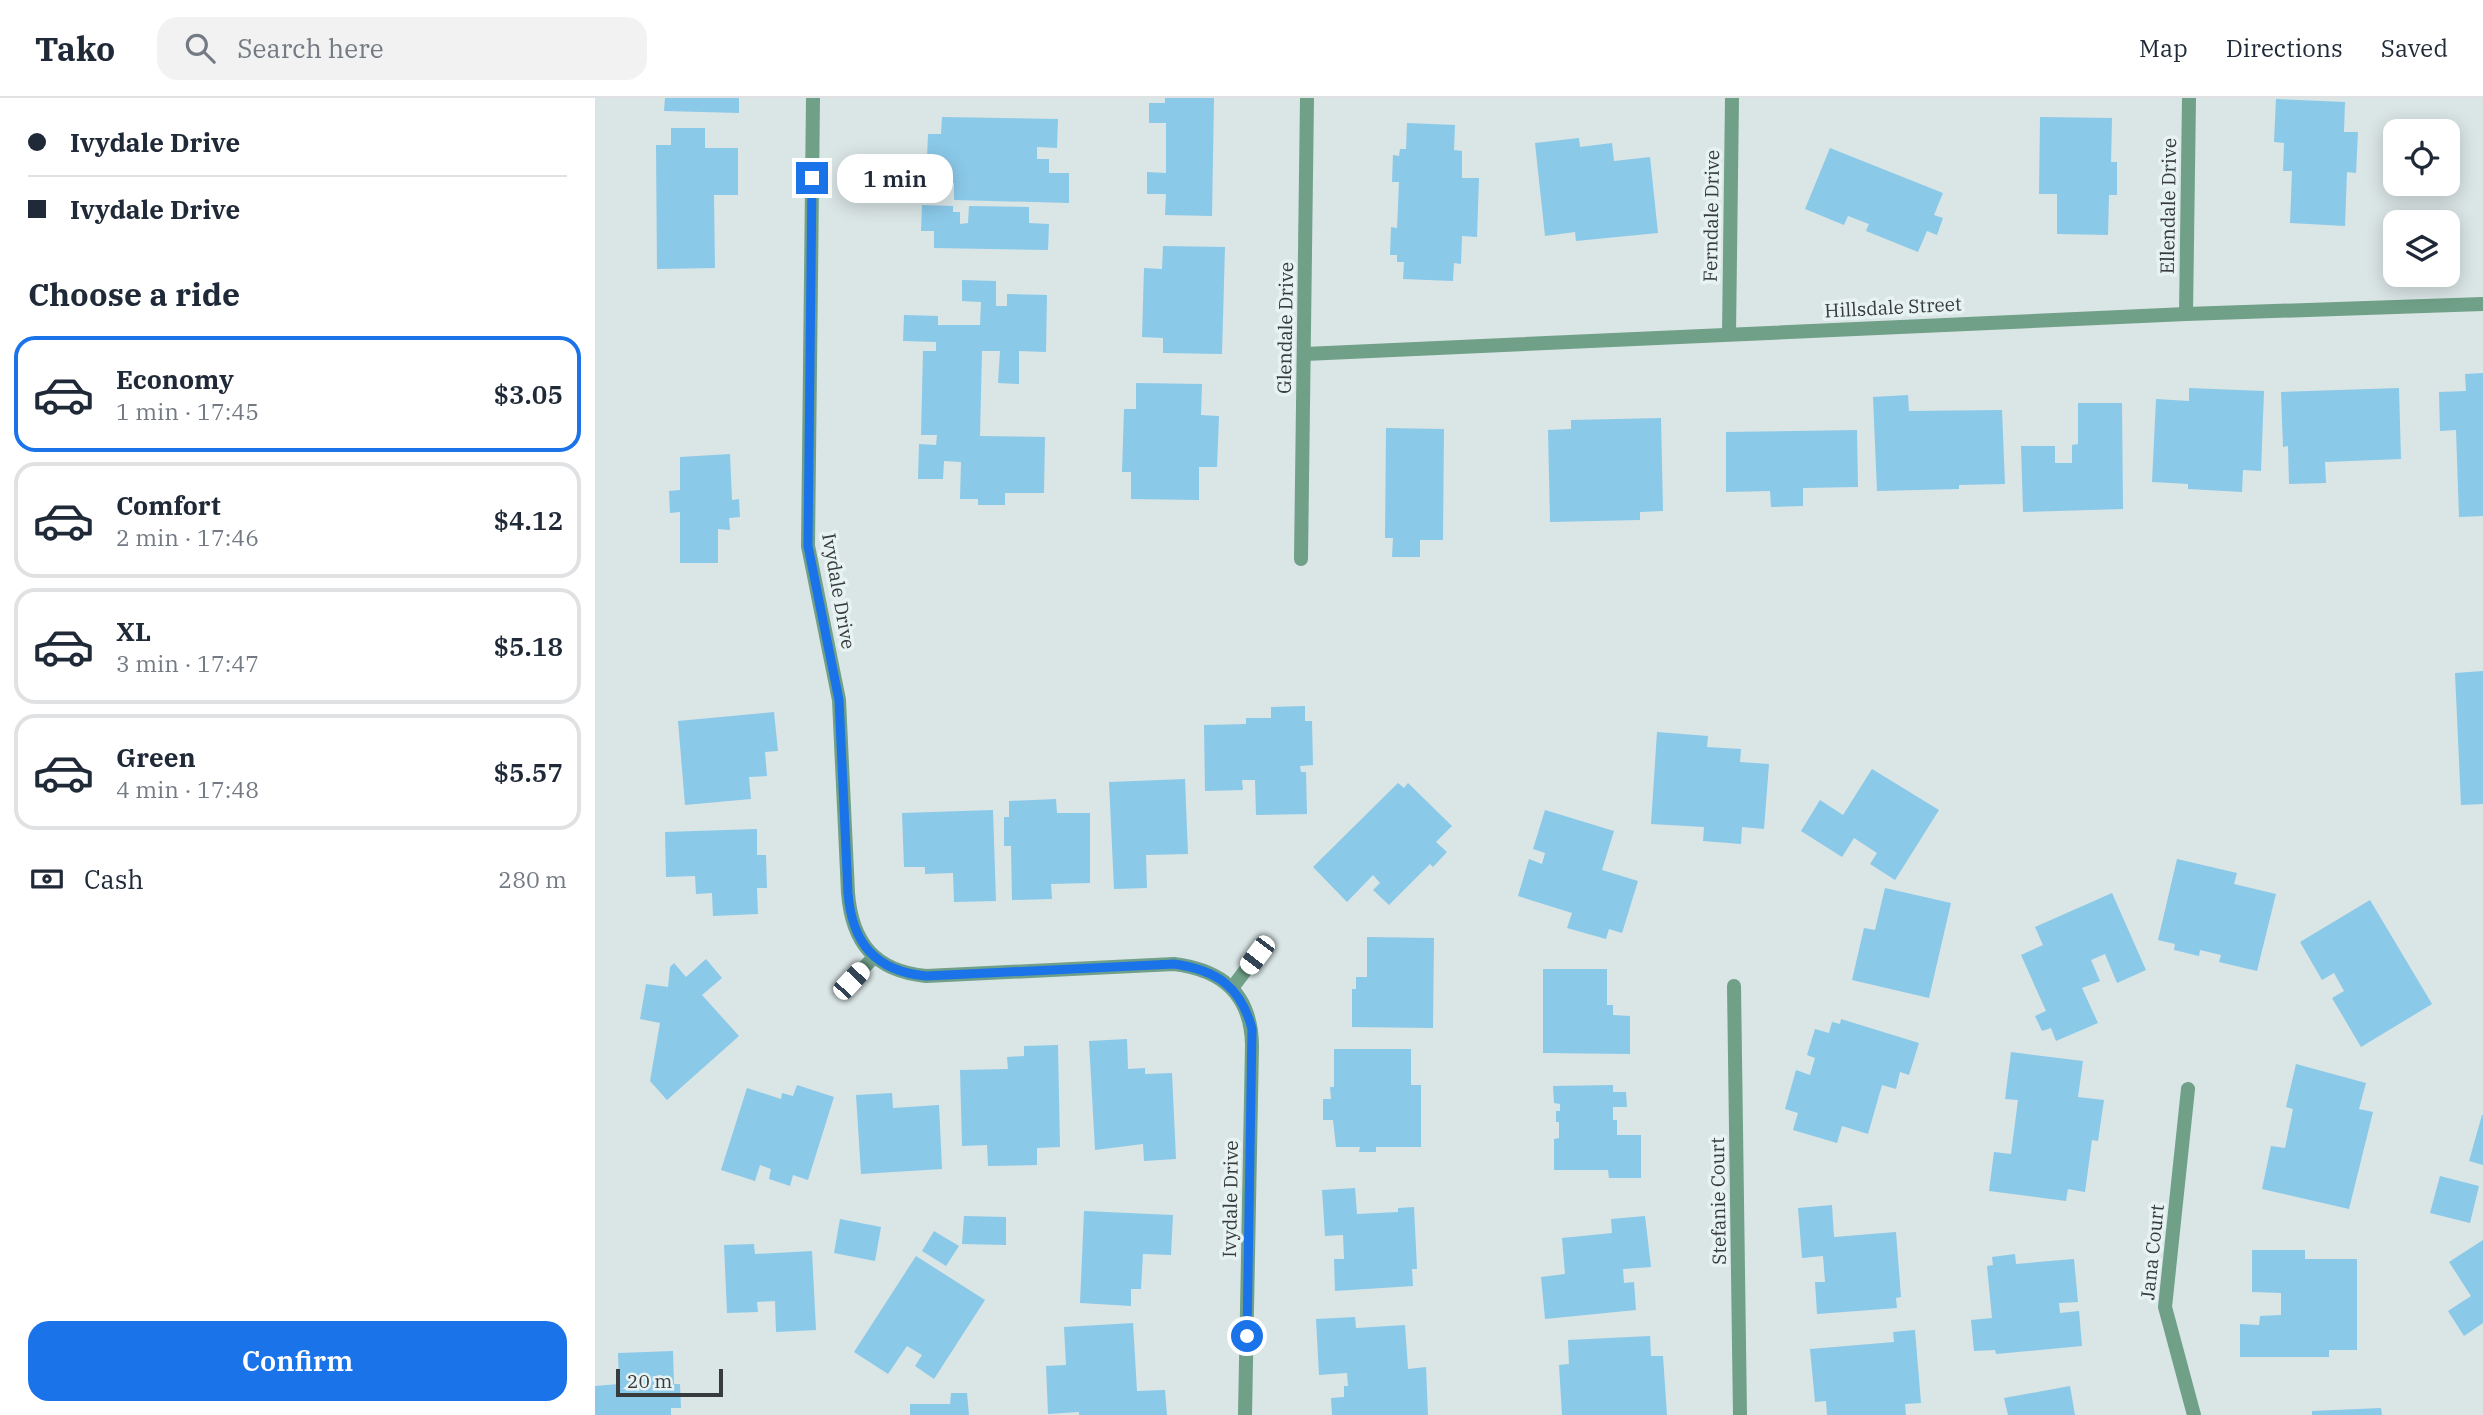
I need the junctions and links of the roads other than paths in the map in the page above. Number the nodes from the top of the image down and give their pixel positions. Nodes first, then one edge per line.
1 (813, 98) edge
2 (1307, 98) edge
3 (1732, 98) edge
4 (2189, 98) edge
5 (2483, 304) edge
6 (2186, 314) junction
7 (1729, 334) junction
8 (1304, 354) junction
9 (1301, 559) dead end
10 (1257, 955) dead end
11 (874, 957) junction
12 (851, 981) dead end
13 (1734, 986) dead end
14 (1232, 988) junction
15 (2188, 1089) dead end
16 (1245, 1415) edge
17 (1740, 1415) edge
18 (2194, 1415) edge

1 - 11 street, Ivydale Drive
2 - 8 street, Glendale Drive
3 - 7 street, Ferndale Drive
4 - 6 street, Ellendale Drive
5 - 6 street, Hillsdale Street
6 - 7 street, Hillsdale Street
7 - 8 street, Hillsdale Street
8 - 9 street, Glendale Drive
10 - 14 street
11 - 12 street
11 - 14 street, Ivydale Drive
13 - 17 street, Stefanie Court
14 - 16 street, Ivydale Drive
15 - 18 street, Jana Court

